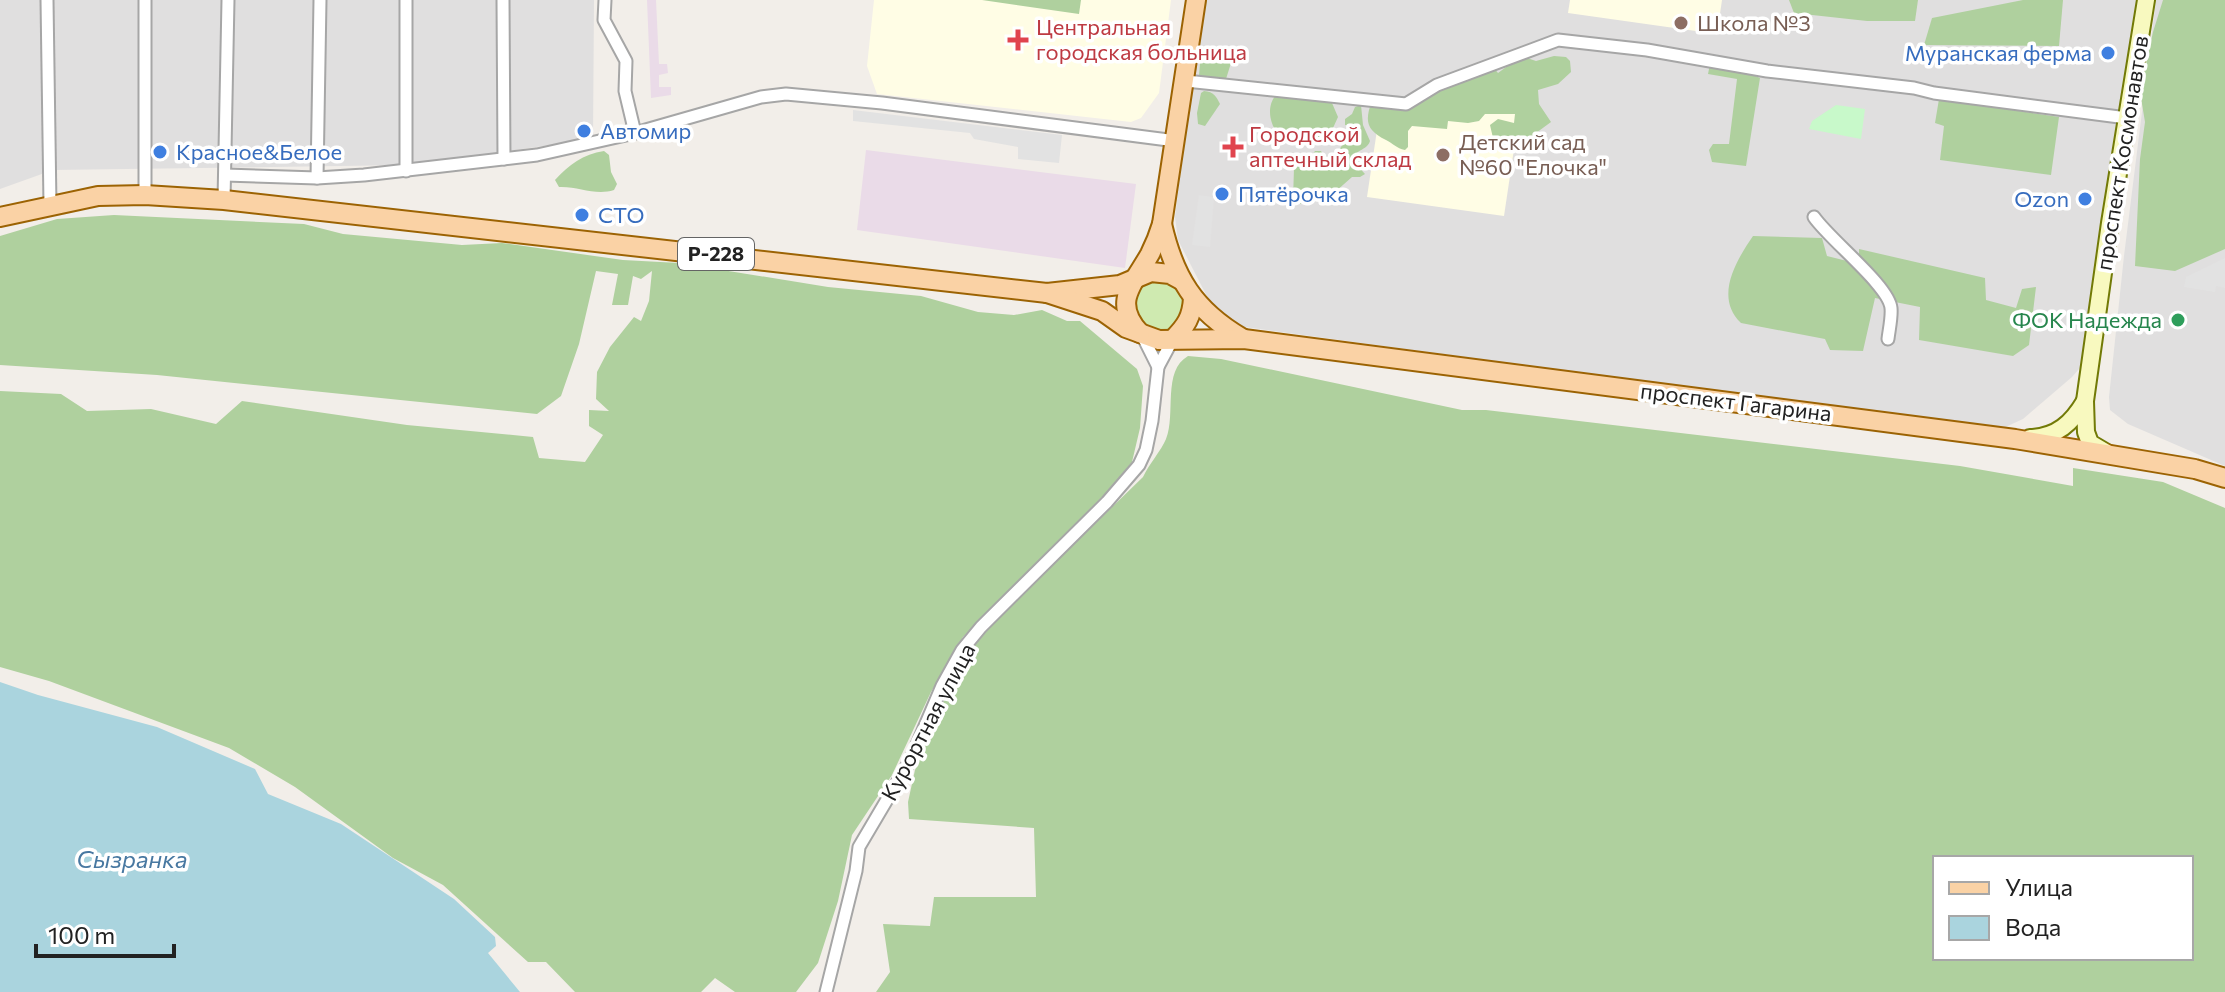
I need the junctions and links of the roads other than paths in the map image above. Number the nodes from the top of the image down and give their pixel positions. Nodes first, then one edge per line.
1 (47, 0) edge
2 (145, 0) edge
3 (228, 0) edge
4 (320, 0) edge
5 (406, 0) edge
6 (503, 0) edge
7 (605, 0) edge
8 (1196, 0) edge
9 (2146, 0) edge
10 (1186, 81) junction
11 (2127, 118) junction
12 (635, 133) junction
13 (1176, 141) junction
14 (504, 159) junction
15 (406, 171) junction
16 (225, 175) junction
17 (317, 178) junction
18 (145, 195) junction
19 (224, 200) junction
20 (50, 205) junction
21 (0, 217) edge
22 (1814, 217) dead end
23 (1162, 224) junction
24 (1132, 280) junction
25 (1181, 280) junction
26 (1047, 293) junction
27 (1193, 298) junction
28 (1142, 335) junction
29 (1173, 339) junction
30 (1244, 339) junction
31 (1888, 339) dead end
32 (1158, 367) junction
33 (2085, 401) junction
34 (2015, 439) junction
35 (2109, 454) junction
36 (2225, 478) edge
37 (826, 992) edge

1 - 20 street
2 - 18 street
3 - 16 street
4 - 17 street
5 - 15 street
6 - 14 street
7 - 12 street
8 - 10 main road
9 - 11 main road, проспект Космонавтов
10 - 11 street
10 - 13 main road
11 - 33 main road, проспект Космонавтов
12 - 13 street
12 - 14 street
13 - 23 main road
14 - 15 street
15 - 17 street
16 - 17 street
16 - 19 street
18 - 19 main road, Р-228
18 - 20 main road, Р-228
19 - 26 main road, Р-228
20 - 21 main road, Р-228
22 - 31 street
23 - 24 main road
23 - 25 main road
24 - 25 main road, Р-228
24 - 26 main road, Р-228
24 - 28 main road
25 - 27 main road
26 - 28 main road, Р-228
27 - 29 main road
27 - 30 main road, проспект Гагарина
28 - 29 main road, Р-228
28 - 32 street
29 - 30 main road, проспект Гагарина
29 - 32 street, Курортная улица
30 - 34 main road, проспект Гагарина
32 - 37 street, Курортная улица
33 - 34 main road
33 - 35 main road, проспект Космонавтов
34 - 35 main road, проспект Гагарина
35 - 36 main road, проспект Гагарина

